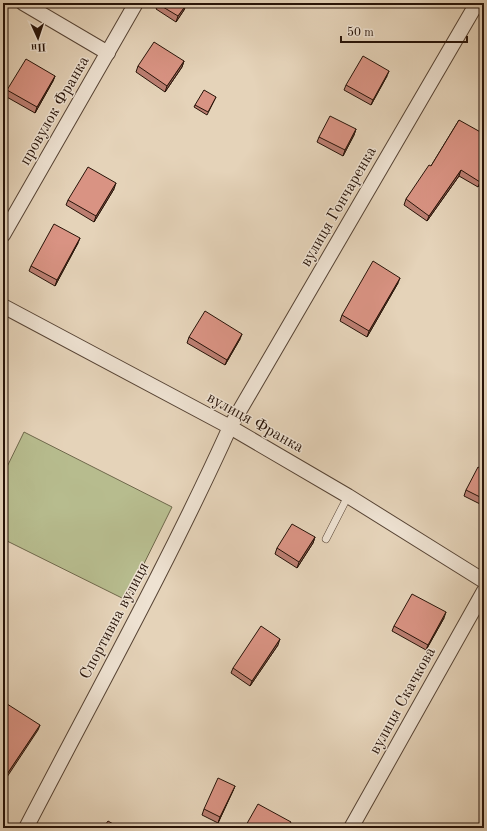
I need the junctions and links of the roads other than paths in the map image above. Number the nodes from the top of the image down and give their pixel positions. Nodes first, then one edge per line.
1 (23, 3) edge
2 (136, 3) edge
3 (477, 3) edge
4 (108, 53) junction
5 (3, 235) edge
6 (3, 306) edge
7 (230, 427) junction
8 (348, 496) junction
9 (326, 539) dead end
10 (484, 581) edge
11 (484, 591) edge
12 (26, 828) edge
13 (351, 828) edge

1 - 4 street
2 - 4 street, провулок Франка
3 - 7 street, вулиця Гончаренка
4 - 5 street, провулок Франка
6 - 7 street, вулиця Франка
7 - 8 street, вулиця Франка
7 - 12 street, Спортивна вулиця
8 - 9 lane
8 - 10 street, вулиця Франка
11 - 13 street, вулиця Скачкова

